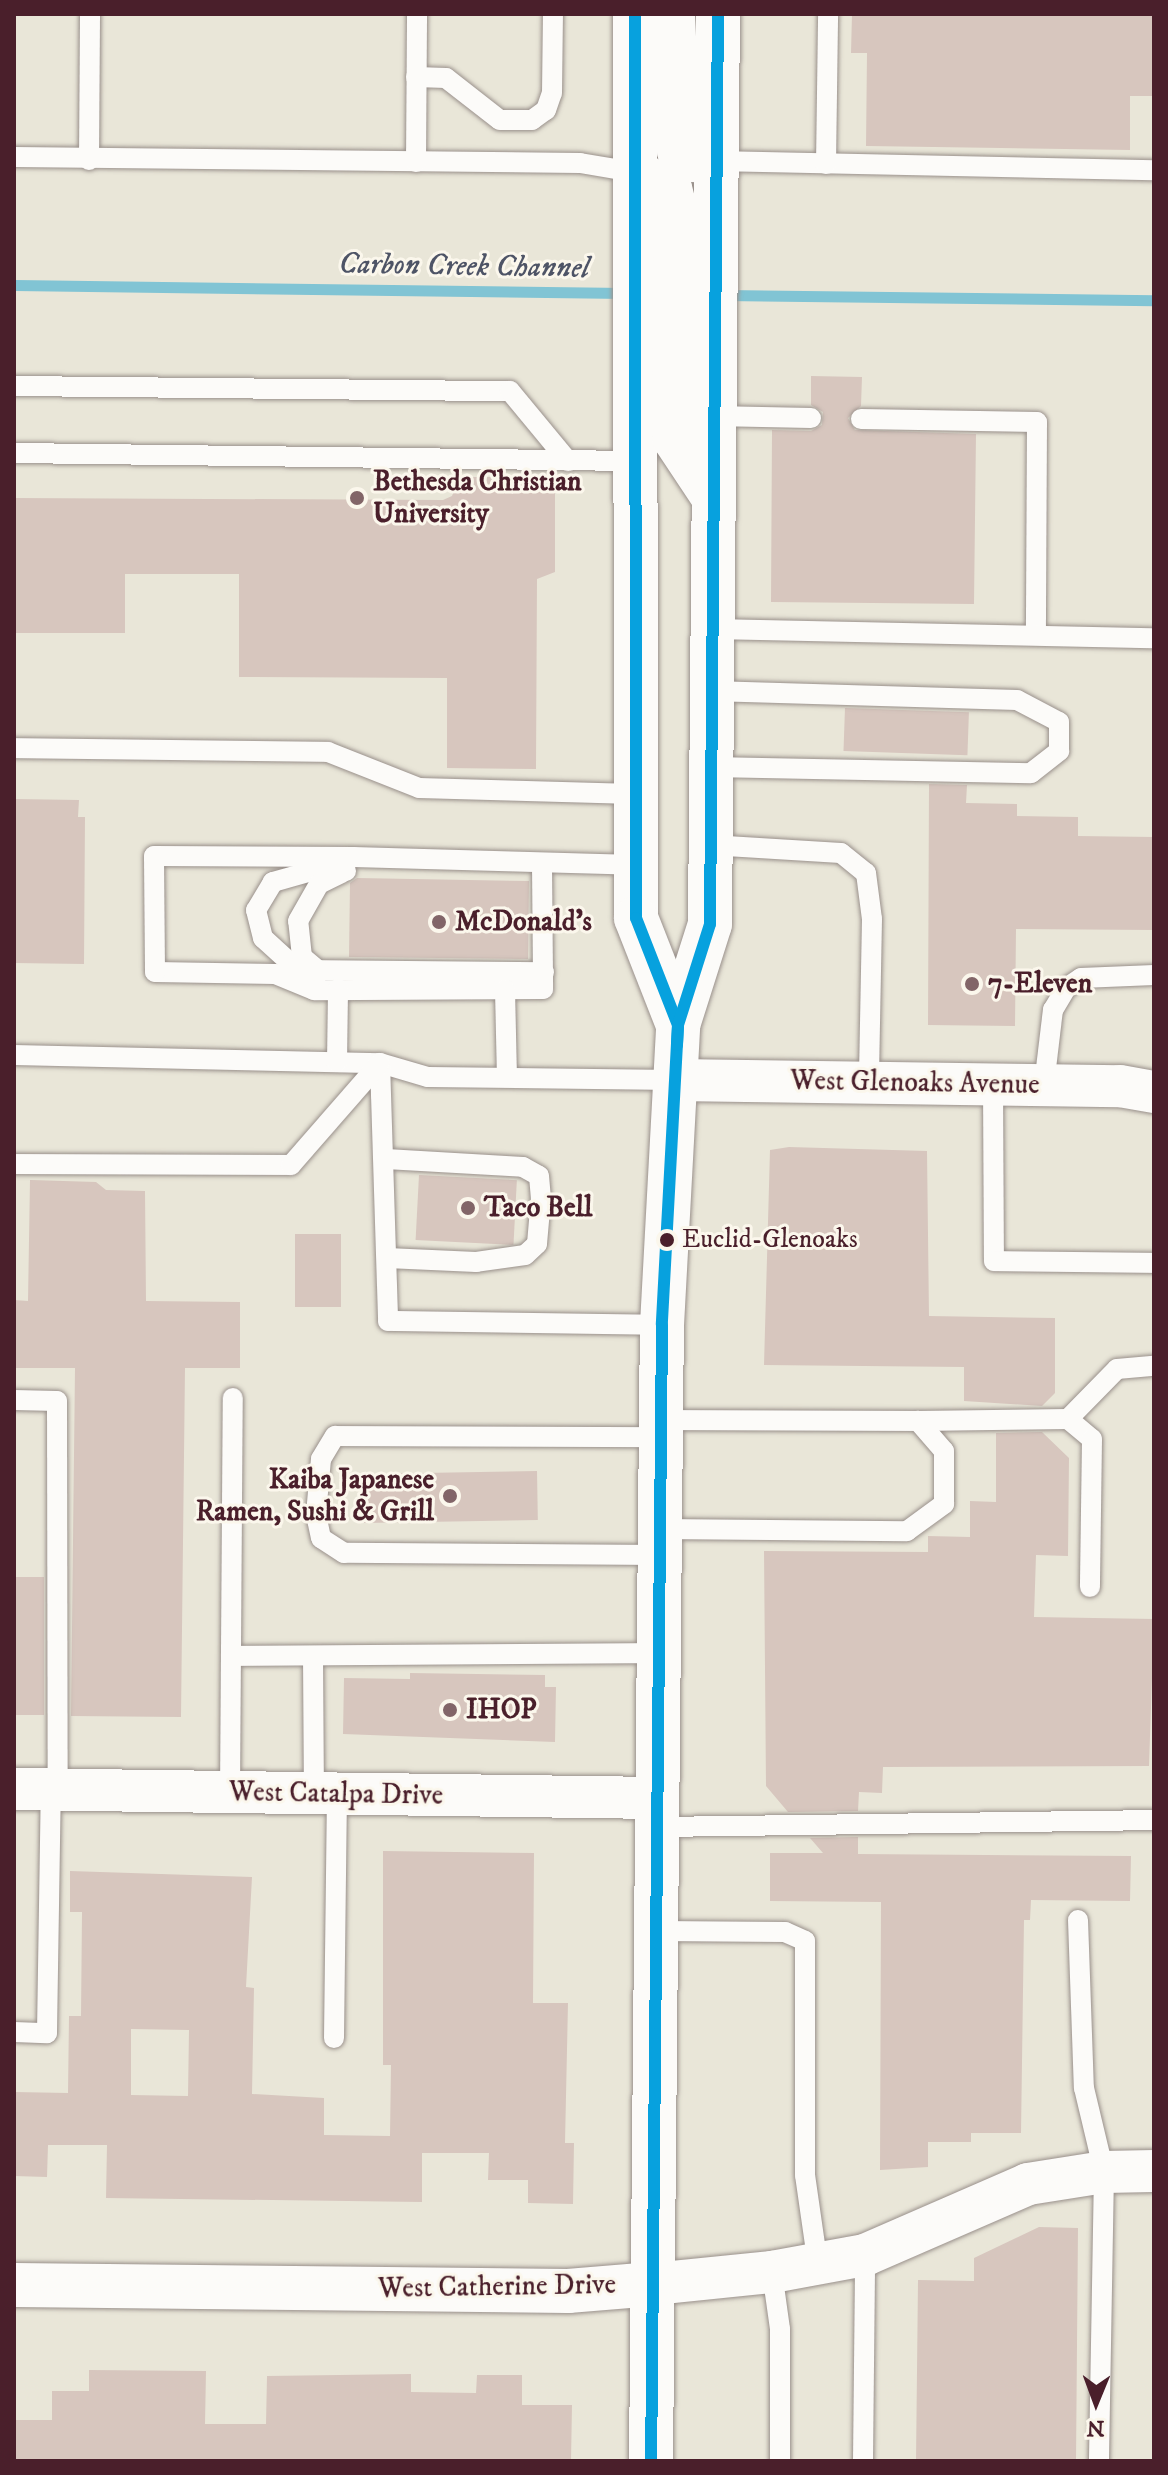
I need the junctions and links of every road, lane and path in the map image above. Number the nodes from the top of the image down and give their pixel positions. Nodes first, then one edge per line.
1 (90, 14) edge
2 (417, 14) edge
3 (553, 14) edge
4 (635, 14) edge
5 (673, 14) edge
6 (718, 14) edge
7 (828, 14) edge
8 (416, 77) junction
9 (14, 157) edge
10 (89, 160) junction
11 (715, 161) junction
12 (416, 162) junction
13 (826, 164) junction
14 (1154, 170) edge
15 (634, 172) junction
16 (674, 239) junction
17 (674, 364) junction
18 (14, 386) edge
19 (713, 416) junction
20 (811, 418) dead end
21 (861, 419) dead end
22 (14, 453) edge
23 (568, 461) junction
24 (633, 461) junction
25 (713, 497) junction
26 (711, 629) junction
27 (1036, 635) junction
28 (1154, 638) edge
29 (711, 691) junction
30 (14, 748) edge
31 (711, 767) junction
32 (634, 794) junction
33 (710, 845) junction
34 (452, 860) junction
35 (542, 863) junction
36 (635, 865) junction
37 (345, 871) junction
38 (544, 972) junction
39 (321, 973) junction
40 (1154, 975) edge
41 (338, 989) junction
42 (505, 990) junction
43 (678, 1025) junction
44 (14, 1055) edge
45 (337, 1062) junction
46 (380, 1063) junction
47 (507, 1077) junction
48 (675, 1080) junction
49 (869, 1082) junction
50 (993, 1084) junction
51 (1044, 1085) junction
52 (1154, 1092) edge
53 (386, 1159) junction
54 (14, 1164) edge
55 (387, 1258) junction
56 (1154, 1263) edge
57 (662, 1325) junction
58 (1154, 1366) edge
59 (233, 1398) dead end
60 (14, 1400) edge
61 (1068, 1419) junction
62 (918, 1421) junction
63 (661, 1428) junction
64 (660, 1542) junction
65 (1090, 1587) dead end
66 (659, 1653) junction
67 (231, 1656) junction
68 (313, 1656) junction
69 (41, 1789) edge
70 (230, 1792) junction
71 (326, 1794) junction
72 (658, 1813) junction
73 (1154, 1820) edge
74 (1078, 1920) dead end
75 (657, 1931) junction
76 (14, 2032) edge
77 (334, 2038) dead end
78 (1154, 2171) edge
79 (1104, 2172) junction
80 (865, 2255) junction
81 (818, 2265) junction
82 (772, 2272) junction
83 (653, 2284) junction
84 (14, 2285) edge
85 (651, 2461) edge
86 (780, 2461) edge
87 (863, 2461) edge
88 (1099, 2461) edge

1 - 10 lane
2 - 8 lane
3 - 8 lane
4 - 15 main road
5 - 11 main road
6 - 11 main road
7 - 13 lane
8 - 12 lane
9 - 10 lane
10 - 12 lane
11 - 13 lane
11 - 16 main road
12 - 15 lane
13 - 14 lane
15 - 16 main road
16 - 17 main road
16 - 17 main road
17 - 19 main road
17 - 24 main road
17 - 25 main road
18 - 23 lane
19 - 20 lane
19 - 25 main road
21 - 27 lane
22 - 23 lane
23 - 24 lane
24 - 32 main road
25 - 26 main road
26 - 27 lane
26 - 29 main road
27 - 28 lane
29 - 31 main road
29 - 31 lane
30 - 32 lane
31 - 33 main road
32 - 36 main road
33 - 43 main road
33 - 49 lane
34 - 35 lane
34 - 37 lane
34 - 41 lane
35 - 36 lane
35 - 38 lane
36 - 43 main road
37 - 39 lane
37 - 39 lane
38 - 39 lane
38 - 42 lane
40 - 51 lane
41 - 42 lane
41 - 45 lane
42 - 47 lane
43 - 48 main road
44 - 45 lane
45 - 46 lane
46 - 47 lane
46 - 53 lane
46 - 54 lane
47 - 48 lane
48 - 49 street, West Glenoaks Avenue
48 - 57 main road
49 - 50 street, West Glenoaks Avenue
50 - 51 street, West Glenoaks Avenue
50 - 56 lane
51 - 52 street, West Glenoaks Avenue
53 - 55 lane
53 - 55 lane
55 - 57 lane
57 - 63 main road
58 - 61 lane
59 - 67 lane
60 - 69 lane
61 - 62 lane
61 - 65 lane
62 - 63 lane
62 - 64 lane
63 - 64 main road
63 - 64 lane
64 - 66 main road
66 - 68 lane
66 - 72 main road
67 - 68 lane
67 - 70 lane
68 - 71 lane
69 - 70 street, West Catalpa Drive
69 - 76 lane
70 - 71 street, West Catalpa Drive
71 - 72 street, West Catalpa Drive
71 - 77 lane
72 - 73 lane
72 - 75 main road
74 - 79 lane
75 - 81 lane
75 - 83 main road
78 - 79 street, West Catherine Drive
79 - 80 street, West Catherine Drive
79 - 88 lane
80 - 81 street, West Catherine Drive
80 - 87 lane
81 - 82 street, West Catherine Drive
82 - 83 street, West Catherine Drive
82 - 86 lane
83 - 84 main road, West Catherine Drive
83 - 85 main road

